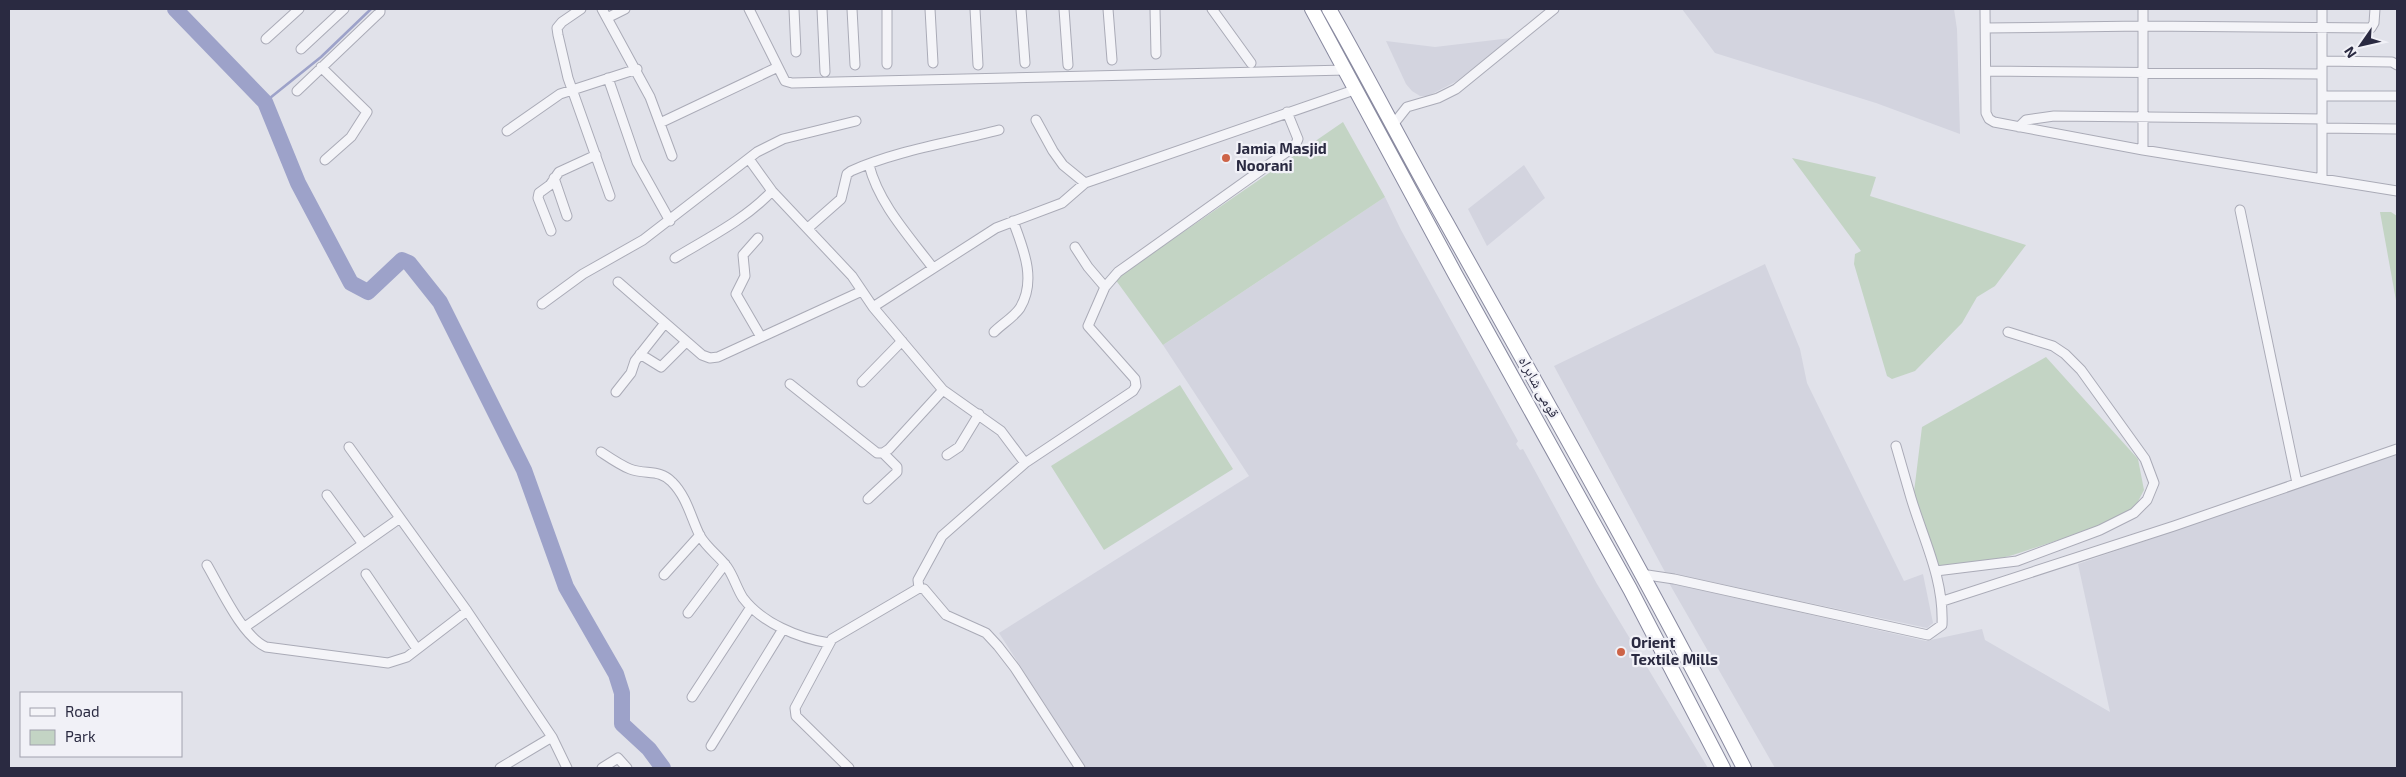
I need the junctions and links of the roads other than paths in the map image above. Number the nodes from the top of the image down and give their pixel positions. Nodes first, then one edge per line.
1 (299, 9) edge
2 (344, 9) edge
3 (380, 9) edge
4 (581, 9) edge
5 (602, 9) edge
6 (625, 9) edge
7 (749, 9) edge
8 (794, 9) edge
9 (822, 9) edge
10 (852, 9) edge
11 (887, 9) edge
12 (930, 9) edge
13 (976, 9) edge
14 (1021, 9) edge
15 (1064, 9) edge
16 (1108, 9) edge
17 (1155, 9) edge
18 (1212, 9) edge
19 (1312, 9) edge
20 (1329, 9) edge
21 (1554, 9) edge
22 (1985, 9) edge
23 (2143, 9) edge
24 (2322, 9) edge
25 (2375, 9) edge
26 (607, 18) junction
27 (2143, 26) junction
28 (2322, 27) junction
29 (1986, 28) junction
30 (266, 39) dead end
31 (301, 49) dead end
32 (796, 52) dead end
33 (1156, 54) dead end
34 (1112, 60) dead end
35 (2322, 61) junction
36 (933, 62) dead end
37 (1025, 63) dead end
38 (1251, 63) dead end
39 (887, 64) dead end
40 (978, 65) dead end
41 (1068, 65) dead end
42 (2397, 65) edge
43 (855, 66) dead end
44 (322, 67) junction
45 (778, 67) junction
46 (637, 69) junction
47 (1346, 70) junction
48 (1986, 71) junction
49 (825, 72) dead end
50 (2144, 73) junction
51 (2322, 74) junction
52 (608, 78) junction
53 (1357, 89) junction
54 (572, 90) junction
55 (297, 91) dead end
56 (2322, 96) junction
57 (2397, 96) edge
58 (1287, 112) junction
59 (2144, 116) junction
60 (1036, 120) dead end
61 (856, 121) dead end
62 (2322, 123) junction
63 (660, 124) junction
64 (1392, 126) junction
65 (2019, 127) junction
66 (999, 130) dead end
67 (2397, 130) edge
68 (507, 131) dead end
69 (2143, 150) junction
70 (596, 155) junction
71 (672, 156) dead end
72 (749, 159) junction
73 (326, 160) dead end
74 (869, 165) junction
75 (554, 178) junction
76 (2322, 179) junction
77 (1085, 182) junction
78 (772, 190) junction
79 (2397, 191) edge
80 (610, 196) dead end
81 (2240, 210) dead end
82 (567, 216) dead end
83 (670, 221) junction
84 (1013, 221) junction
85 (808, 228) junction
86 (551, 231) dead end
87 (758, 238) dead end
88 (1075, 247) dead end
89 (675, 258) dead end
90 (933, 268) junction
91 (618, 282) dead end
92 (1104, 287) junction
93 (862, 291) junction
94 (542, 304) dead end
95 (873, 307) junction
96 (665, 323) junction
97 (994, 332) dead end
98 (2008, 332) dead end
99 (761, 337) junction
100 (686, 342) junction
101 (902, 342) junction
102 (640, 354) junction
103 (862, 382) dead end
104 (790, 384) dead end
105 (942, 390) junction
106 (616, 392) dead end
107 (979, 414) junction
108 (1896, 446) dead end
109 (349, 447) dead end
110 (2397, 449) edge
111 (601, 452) dead end
112 (883, 453) junction
113 (947, 455) dead end
114 (1025, 464) junction
115 (2296, 483) junction
116 (327, 495) dead end
117 (868, 498) dead end
118 (400, 518) junction
119 (700, 535) junction
120 (363, 544) junction
121 (724, 564) junction
122 (207, 566) dead end
123 (1936, 571) junction
124 (366, 574) dead end
125 (1641, 574) junction
126 (664, 575) dead end
127 (919, 588) junction
128 (1943, 602) junction
129 (751, 607) junction
130 (467, 611) junction
131 (688, 613) dead end
132 (245, 627) junction
133 (783, 629) junction
134 (828, 643) junction
135 (417, 649) junction
136 (692, 696) dead end
137 (552, 737) junction
138 (711, 746) dead end
139 (500, 768) edge
140 (567, 768) edge
141 (602, 768) edge
142 (627, 768) edge
143 (849, 768) edge
144 (1080, 768) edge
145 (1723, 768) edge
146 (1744, 768) edge

1 - 30 street
2 - 31 street
3 - 44 street
4 - 54 street
5 - 26 street
6 - 26 street
7 - 45 street
8 - 32 street
9 - 49 street
10 - 43 street
11 - 39 street
12 - 36 street
13 - 40 street
14 - 37 street
15 - 41 street
16 - 34 street
17 - 33 street
18 - 38 street
19 - 47 highway, قومی شاہراہ
20 - 64 highway, قومی شاہراہ
21 - 64 street
22 - 29 street
23 - 27 street
24 - 28 street
25 - 28 street
26 - 46 street
27 - 28 street
27 - 29 street
27 - 50 street
28 - 35 street
29 - 48 street
35 - 42 street
35 - 51 street
44 - 55 street
44 - 73 street
45 - 47 street
45 - 63 street
46 - 52 street
46 - 63 street
47 - 53 highway, قومی شاہراہ
48 - 50 street
48 - 65 street
50 - 51 street
50 - 59 street
51 - 56 street
52 - 54 street
52 - 83 street
53 - 58 street
53 - 145 highway, قومی شاہراہ
54 - 68 street
54 - 70 street
56 - 57 street
56 - 62 street
58 - 77 street
58 - 92 street
59 - 62 street
59 - 65 street
59 - 69 street
60 - 77 street
61 - 72 street
62 - 67 street
62 - 76 street
63 - 71 street
64 - 125 highway, قومی شاہراہ
65 - 69 street
66 - 74 street
69 - 76 street
70 - 75 street
70 - 80 street
72 - 78 street
72 - 83 street
74 - 85 street
74 - 90 street
75 - 82 street
75 - 86 street
76 - 79 street
77 - 84 street
78 - 85 street
78 - 89 street
81 - 115 street
83 - 94 street
84 - 90 street
84 - 97 street
85 - 93 street
87 - 99 street
88 - 92 street
90 - 95 street
91 - 96 street
92 - 114 street
93 - 95 street
93 - 99 street
95 - 101 street
96 - 100 street
96 - 102 street
98 - 123 street
99 - 100 street
100 - 102 street
101 - 103 street
101 - 105 street
102 - 106 street
104 - 112 street
105 - 107 street
105 - 112 street
107 - 113 street
107 - 114 street
108 - 123 street
109 - 118 street
110 - 115 street
111 - 119 street
112 - 117 street
114 - 127 street
115 - 128 street
116 - 120 street
118 - 120 street
118 - 130 street
119 - 121 street
119 - 126 street
120 - 132 street
121 - 129 street
121 - 131 street
122 - 132 street
123 - 128 street
124 - 135 street
125 - 128 street
125 - 146 highway, قومی شاہراہ
127 - 134 street
127 - 144 street
129 - 133 street
129 - 136 street
130 - 135 street
130 - 137 street
132 - 135 street
133 - 134 street
133 - 138 street
134 - 143 street
137 - 139 street
137 - 140 street
141 - 142 street

